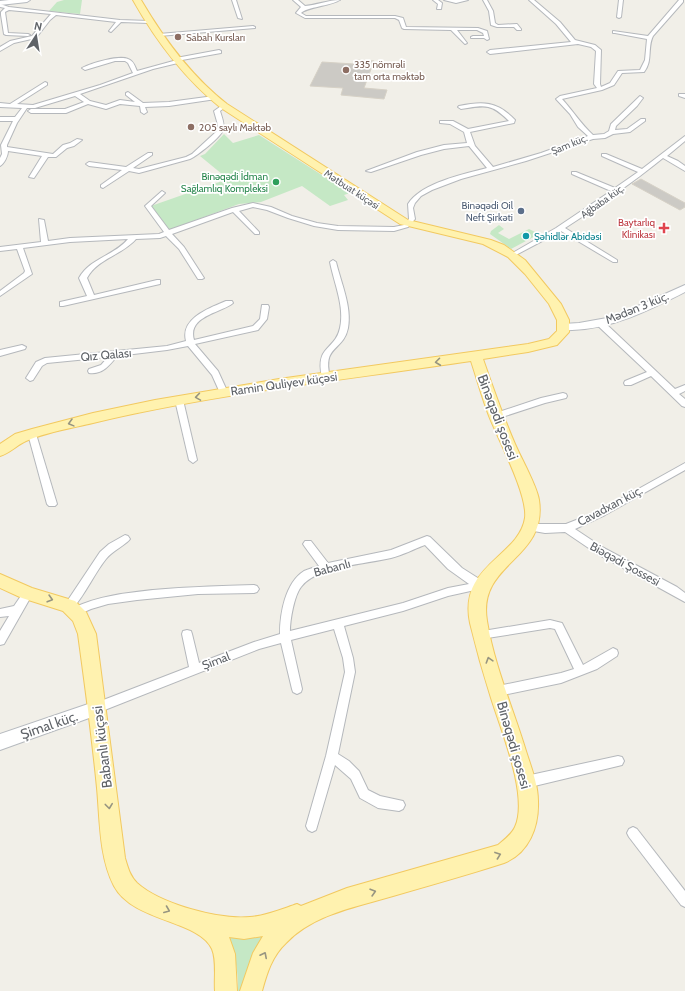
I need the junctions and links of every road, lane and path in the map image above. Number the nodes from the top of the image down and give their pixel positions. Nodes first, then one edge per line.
1 (27, 0) edge
2 (137, 0) edge
3 (142, 0) edge
4 (234, 0) edge
5 (295, 0) edge
6 (338, 0) edge
7 (435, 0) edge
8 (446, 0) edge
9 (466, 0) edge
10 (485, 0) edge
11 (531, 0) edge
12 (622, 0) edge
13 (680, 1) edge
14 (0, 4) edge
15 (8, 8) junction
16 (303, 8) junction
17 (439, 8) dead end
18 (54, 14) junction
19 (619, 17) dead end
20 (240, 18) dead end
21 (120, 21) junction
22 (149, 22) junction
23 (253, 27) dead end
24 (453, 29) junction
25 (519, 29) dead end
26 (111, 31) dead end
27 (615, 32) dead end
28 (37, 35) junction
29 (159, 35) junction
30 (473, 38) dead end
31 (649, 38) junction
32 (592, 39) dead end
33 (464, 43) dead end
34 (576, 43) junction
35 (3, 46) edge
36 (593, 46) junction
37 (0, 49) edge
38 (219, 52) dead end
39 (490, 52) dead end
40 (104, 54) dead end
41 (114, 60) junction
42 (179, 60) junction
43 (85, 68) dead end
44 (136, 73) junction
45 (45, 84) dead end
46 (600, 89) junction
47 (76, 94) junction
48 (128, 94) dead end
49 (214, 98) junction
50 (640, 98) dead end
51 (88, 102) junction
52 (0, 105) edge
53 (12, 105) junction
54 (142, 105) junction
55 (224, 106) junction
56 (461, 107) dead end
57 (23, 109) junction
58 (144, 112) dead end
59 (0, 119) edge
60 (16, 119) junction
61 (643, 120) dead end
62 (442, 122) dead end
63 (467, 132) junction
64 (612, 132) junction
65 (592, 136) junction
66 (685, 138) edge
67 (79, 140) dead end
68 (470, 144) junction
69 (4, 149) junction
70 (150, 154) dead end
71 (46, 155) junction
72 (604, 156) dead end
73 (663, 156) junction
74 (676, 162) junction
75 (685, 162) edge
76 (0, 164) edge
77 (89, 164) dead end
78 (685, 169) edge
79 (127, 170) junction
80 (492, 170) junction
81 (369, 171) dead end
82 (643, 172) junction
83 (574, 173) dead end
84 (32, 177) dead end
85 (103, 186) dead end
86 (616, 191) junction
87 (162, 193) dead end
88 (234, 210) junction
89 (41, 220) dead end
90 (409, 224) junction
91 (561, 228) junction
92 (257, 233) dead end
93 (168, 234) junction
94 (134, 238) junction
95 (45, 242) junction
96 (19, 246) junction
97 (0, 249) edge
98 (512, 255) junction
99 (615, 261) dead end
100 (333, 262) dead end
101 (200, 278) dead end
102 (157, 282) dead end
103 (685, 288) edge
104 (0, 294) edge
105 (91, 297) junction
106 (229, 303) dead end
107 (63, 304) dead end
108 (265, 307) dead end
109 (600, 323) junction
110 (564, 327) junction
111 (190, 343) junction
112 (22, 347) dead end
113 (0, 353) edge
114 (114, 354) junction
115 (476, 357) junction
116 (92, 371) dead end
117 (652, 373) junction
118 (326, 377) junction
119 (30, 378) dead end
120 (628, 383) dead end
121 (685, 388) edge
122 (224, 393) junction
123 (674, 393) junction
124 (563, 396) dead end
125 (179, 400) junction
126 (685, 404) edge
127 (496, 416) junction
128 (26, 436) junction
129 (0, 444) edge
130 (0, 451) edge
131 (192, 460) dead end
132 (685, 466) edge
133 (52, 504) dead end
134 (531, 527) junction
135 (567, 528) junction
136 (125, 539) dead end
137 (308, 544) dead end
138 (326, 567) junction
139 (0, 581) edge
140 (481, 585) junction
141 (254, 589) dead end
142 (28, 593) junction
143 (685, 598) edge
144 (72, 609) junction
145 (17, 610) junction
146 (0, 613) edge
147 (338, 624) junction
148 (187, 634) dead end
149 (482, 635) junction
150 (285, 637) junction
151 (0, 641) edge
152 (613, 653) dead end
153 (195, 670) junction
154 (580, 671) junction
155 (297, 689) dead end
156 (498, 691) junction
157 (97, 708) junction
158 (0, 742) edge
159 (332, 756) junction
160 (618, 760) dead end
161 (526, 782) junction
162 (399, 805) dead end
163 (312, 826) dead end
164 (633, 833) dead end
165 (685, 901) edge
166 (324, 906) junction
167 (197, 922) junction
168 (226, 991) edge
169 (251, 991) edge

1 - 14 street
2 - 22 main road, Mətbuat küçəsi
3 - 22 main road, Mətbuat küçəsi
4 - 20 street
5 - 16 street
6 - 16 street
7 - 17 street
8 - 9 street
10 - 25 street
11 - 34 street
12 - 19 street
13 - 31 street
14 - 15 street
15 - 18 street
15 - 28 street
16 - 24 street
18 - 21 street
18 - 28 street
21 - 22 street
21 - 26 street
22 - 29 main road, Mətbuat küçəsi
23 - 29 street
24 - 30 street
24 - 33 street
27 - 31 street
28 - 35 street
29 - 42 main road, Mətbuat küçəsi
31 - 46 street
32 - 36 street
34 - 36 street
34 - 39 street
35 - 37 street
36 - 46 street
38 - 42 street
40 - 41 street
41 - 43 street
41 - 44 street
42 - 44 street
42 - 49 main road, Mətbuat küçəsi
44 - 47 street
45 - 53 street
46 - 65 street, Şam küç.
47 - 51 street
47 - 57 street
48 - 54 street
49 - 54 street
49 - 55 main road, Mətbuat küçəsi
50 - 64 street
51 - 54 street
51 - 57 street
52 - 53 street
53 - 57 street
54 - 58 street
55 - 79 street
55 - 90 main road, Mətbuat küçəsi
56 - 63 street
57 - 60 street
59 - 60 street
60 - 69 street
61 - 64 street
62 - 63 street
63 - 68 street
64 - 65 street
65 - 80 street, Şam küç.
66 - 73 street, Ağbaba küç.
67 - 71 street
68 - 80 street
68 - 81 street
69 - 71 street
69 - 76 street
70 - 79 street
71 - 84 street
72 - 82 street
73 - 74 street
73 - 82 street, Ağbaba küç.
74 - 75 street
74 - 78 street
77 - 79 street
79 - 85 street
80 - 90 street, Şam küç.
82 - 86 street, Ağbaba küç.
83 - 86 street
86 - 91 street, Ağbaba küç.
87 - 93 street
88 - 90 street
88 - 92 street
88 - 93 street
89 - 95 street
90 - 98 main road, Mətbuat küçəsi
91 - 98 street, Ağbaba küç.
91 - 99 street
93 - 94 street
93 - 101 street
94 - 95 street
94 - 105 street
95 - 96 street
96 - 97 street
96 - 104 street
98 - 110 main road, Mətbuat küçəsi
100 - 118 street
102 - 105 street
103 - 109 street, Mədən 3 küç.
105 - 107 street
106 - 111 street
108 - 111 street, Qız Qalası
109 - 110 street, Mədən 3 küç.
109 - 117 street
110 - 115 main road, Ramin Quliyev küçəsi
111 - 114 street, Qız Qalası
111 - 122 street
112 - 113 street
114 - 116 street
114 - 119 street, Qız Qalası
115 -> 118 main road, Ramin Quliyev küçəsi
115 - 127 main road, Binəqədi şosesi
117 - 120 street
117 - 123 street
118 - 122 main road, Ramin Quliyev küçəsi
121 - 123 street
122 -> 125 main road, Ramin Quliyev küçəsi
123 - 126 street
124 - 127 street
125 -> 128 main road, Ramin Quliyev küçəsi
125 - 131 street
127 - 134 main road, Binəqədi şosesi
128 - 129 street, Ramin Quliyev küçəsi
128 - 130 main road
128 - 133 street
132 - 135 street, Cavadxan küç.
134 - 135 street, Cavadxan küç.
134 - 140 main road, Binəqədi şosesi
135 - 143 street, Biəqədi Şossesi
136 - 144 street
137 - 138 street
138 - 140 street, Babanlı
138 - 150 street, Babanlı
139 - 142 main road
140 - 147 street, Şimal
140 - 149 main road, Binəqədi şosesi
141 - 144 street
142 -> 144 main road
142 - 145 street
144 - 157 main road, Babanlı küçəsi
145 - 146 street
145 - 151 street
147 - 150 street, Şimal
147 - 159 street
148 - 153 street
149 - 154 street
156 -> 149 main road, Binəqədi şosesi
150 - 153 street, Şimal
150 - 155 street, Babanlı
152 - 154 street
153 - 157 street, Şimal
154 - 156 street
156 - 161 main road, Binəqədi şosesi
157 - 158 street, Şimal küç.
157 -> 167 main road, Babanlı küçəsi
159 - 162 street
159 - 163 street
160 - 161 street
166 -> 161 main road, Binəqədi şosesi
164 - 165 street
166 - 167 main road
169 -> 166 main road, Binəqədi şosesi
167 - 168 main road

